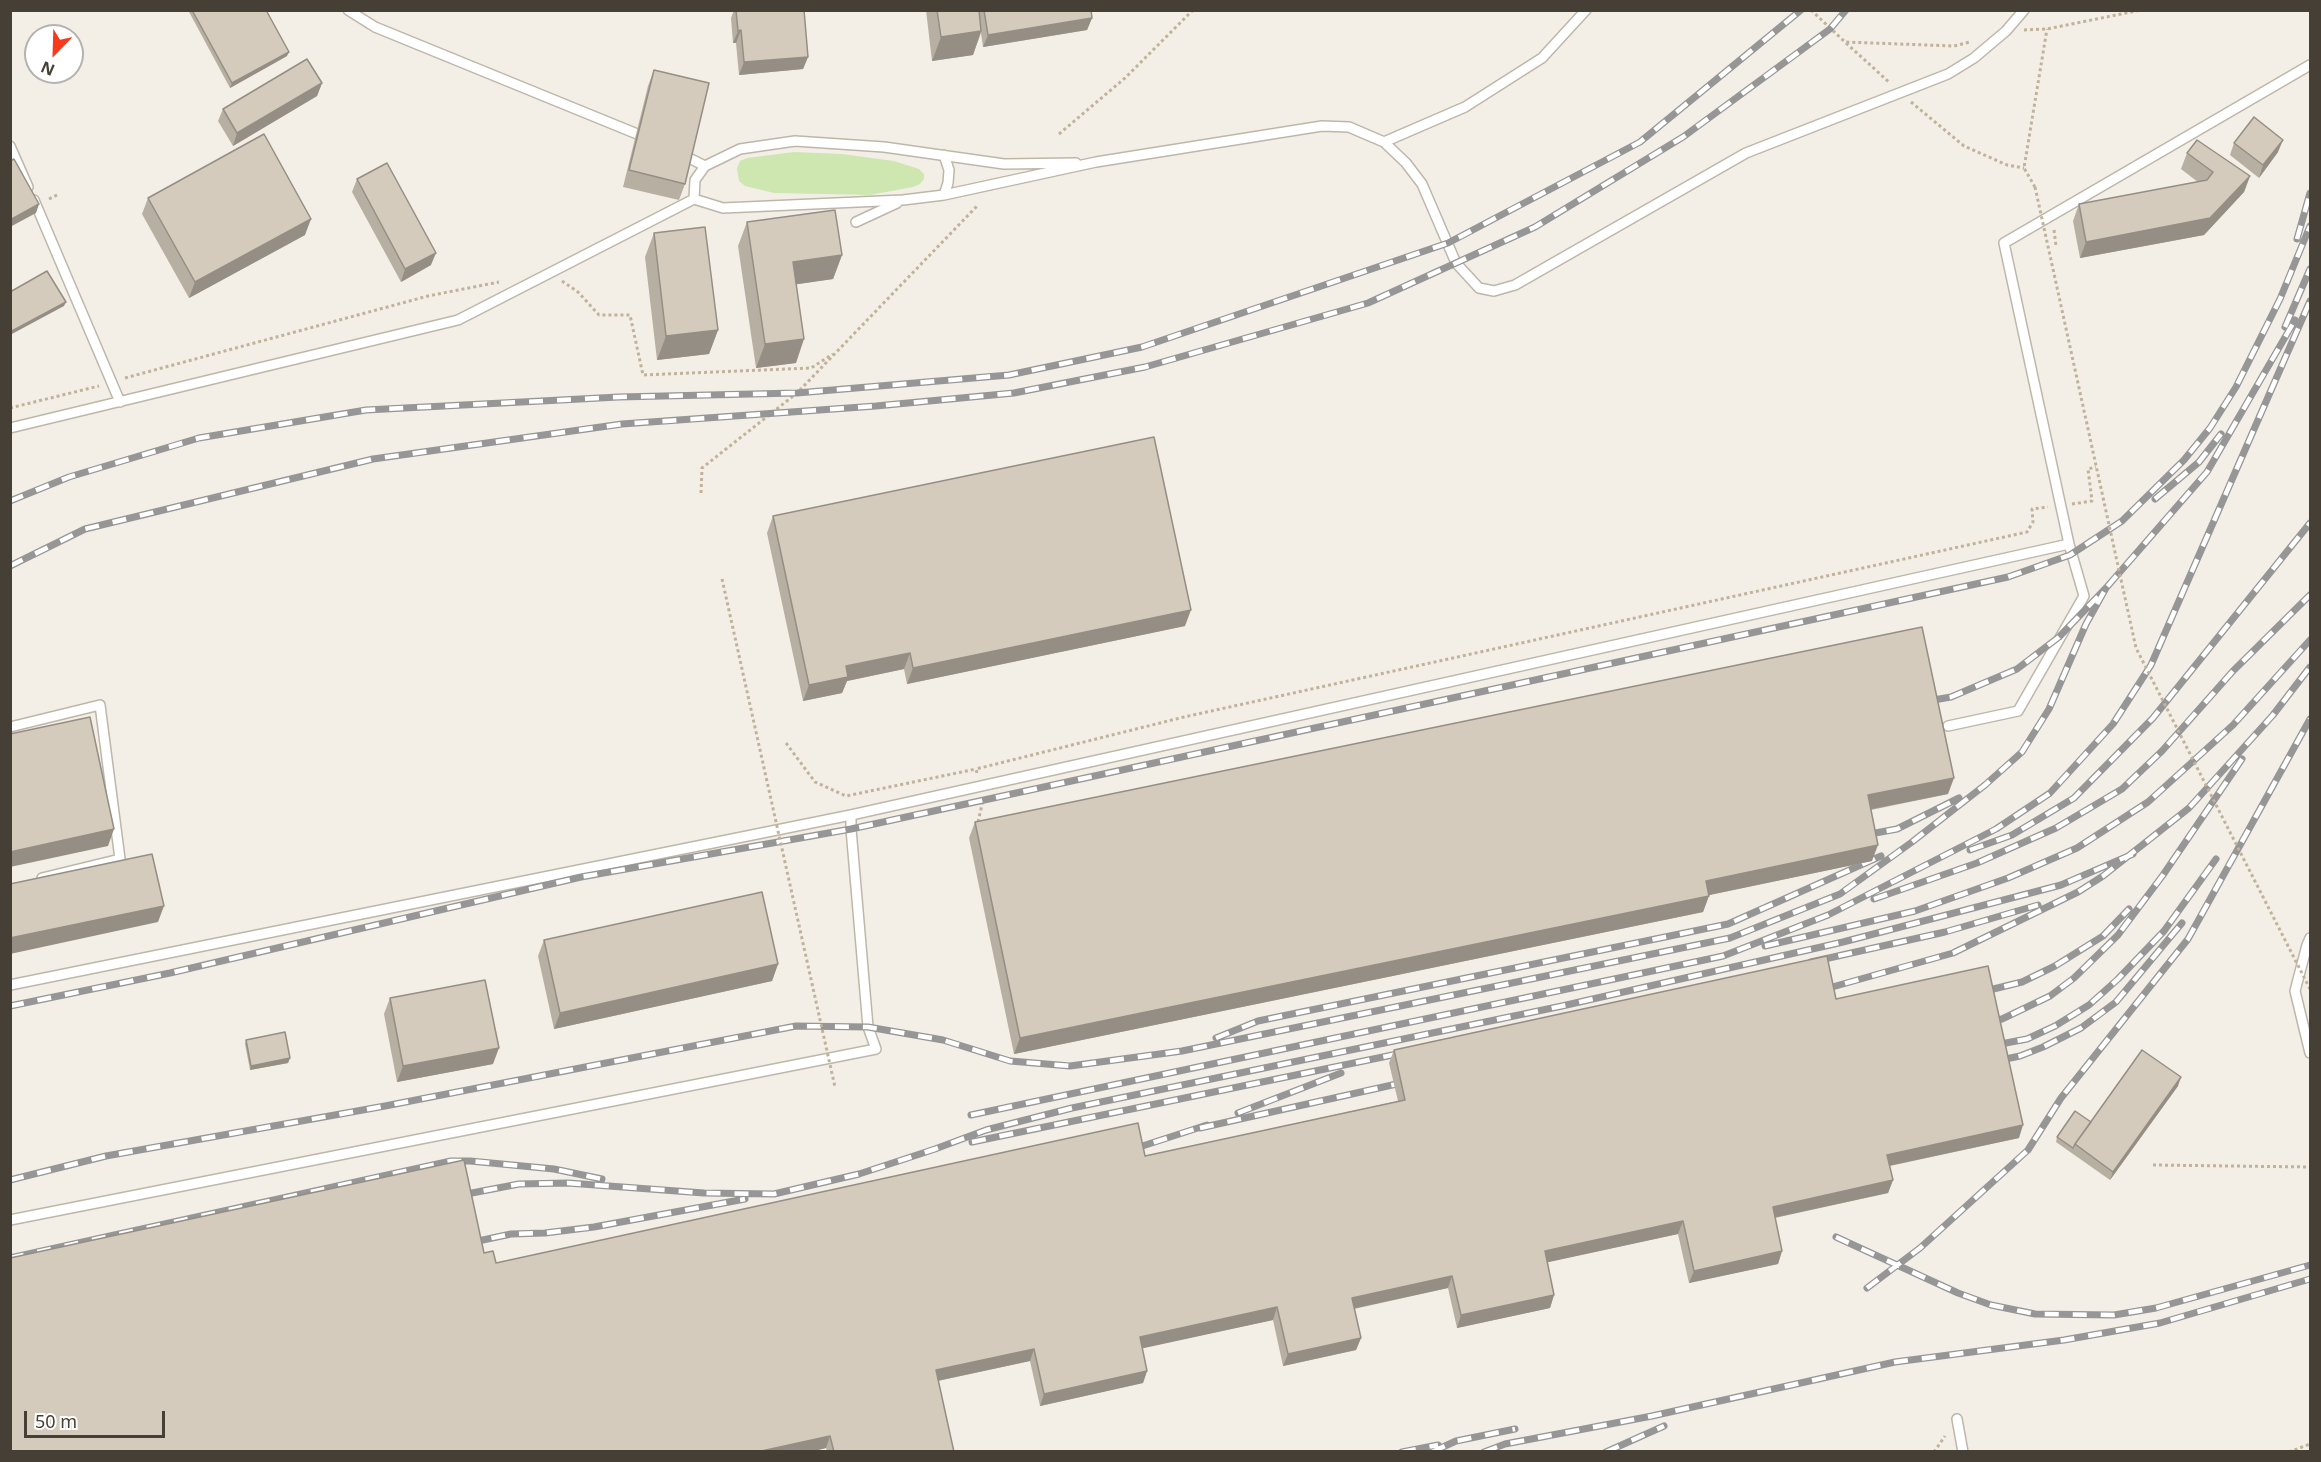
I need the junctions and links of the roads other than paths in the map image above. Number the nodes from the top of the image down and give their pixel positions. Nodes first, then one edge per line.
1 (348, 10) edge
2 (1586, 10) edge
3 (2024, 10) edge
4 (2310, 65) edge
5 (1384, 142) junction
6 (658, 143) edge
7 (10, 146) edge
8 (674, 151) edge
9 (944, 155) junction
10 (1096, 162) junction
11 (705, 166) junction
12 (944, 195) junction
13 (694, 199) junction
14 (903, 200) junction
15 (856, 222) dead end
16 (120, 402) junction
17 (10, 428) edge
18 (2069, 544) junction
19 (1948, 726) dead end
20 (10, 727) edge
21 (852, 815) junction
22 (32, 880) edge
23 (2310, 938) edge
24 (10, 985) edge
25 (2310, 1053) edge
26 (10, 1220) edge
27 (1957, 1419) dead end
28 (1963, 1452) edge

1 - 6 lane
2 - 5 lane
3 - 5 lane
4 - 18 lane
5 - 10 lane
7 - 16 lane
8 - 11 lane
9 - 10 lane
9 - 11 lane
9 - 12 lane
10 - 12 lane
11 - 13 lane
12 - 14 lane
13 - 14 lane
13 - 16 lane
14 - 15 lane
16 - 17 lane
18 - 19 lane
18 - 21 lane
20 - 22 lane
21 - 24 lane
21 - 26 lane
23 - 25 lane
27 - 28 lane

